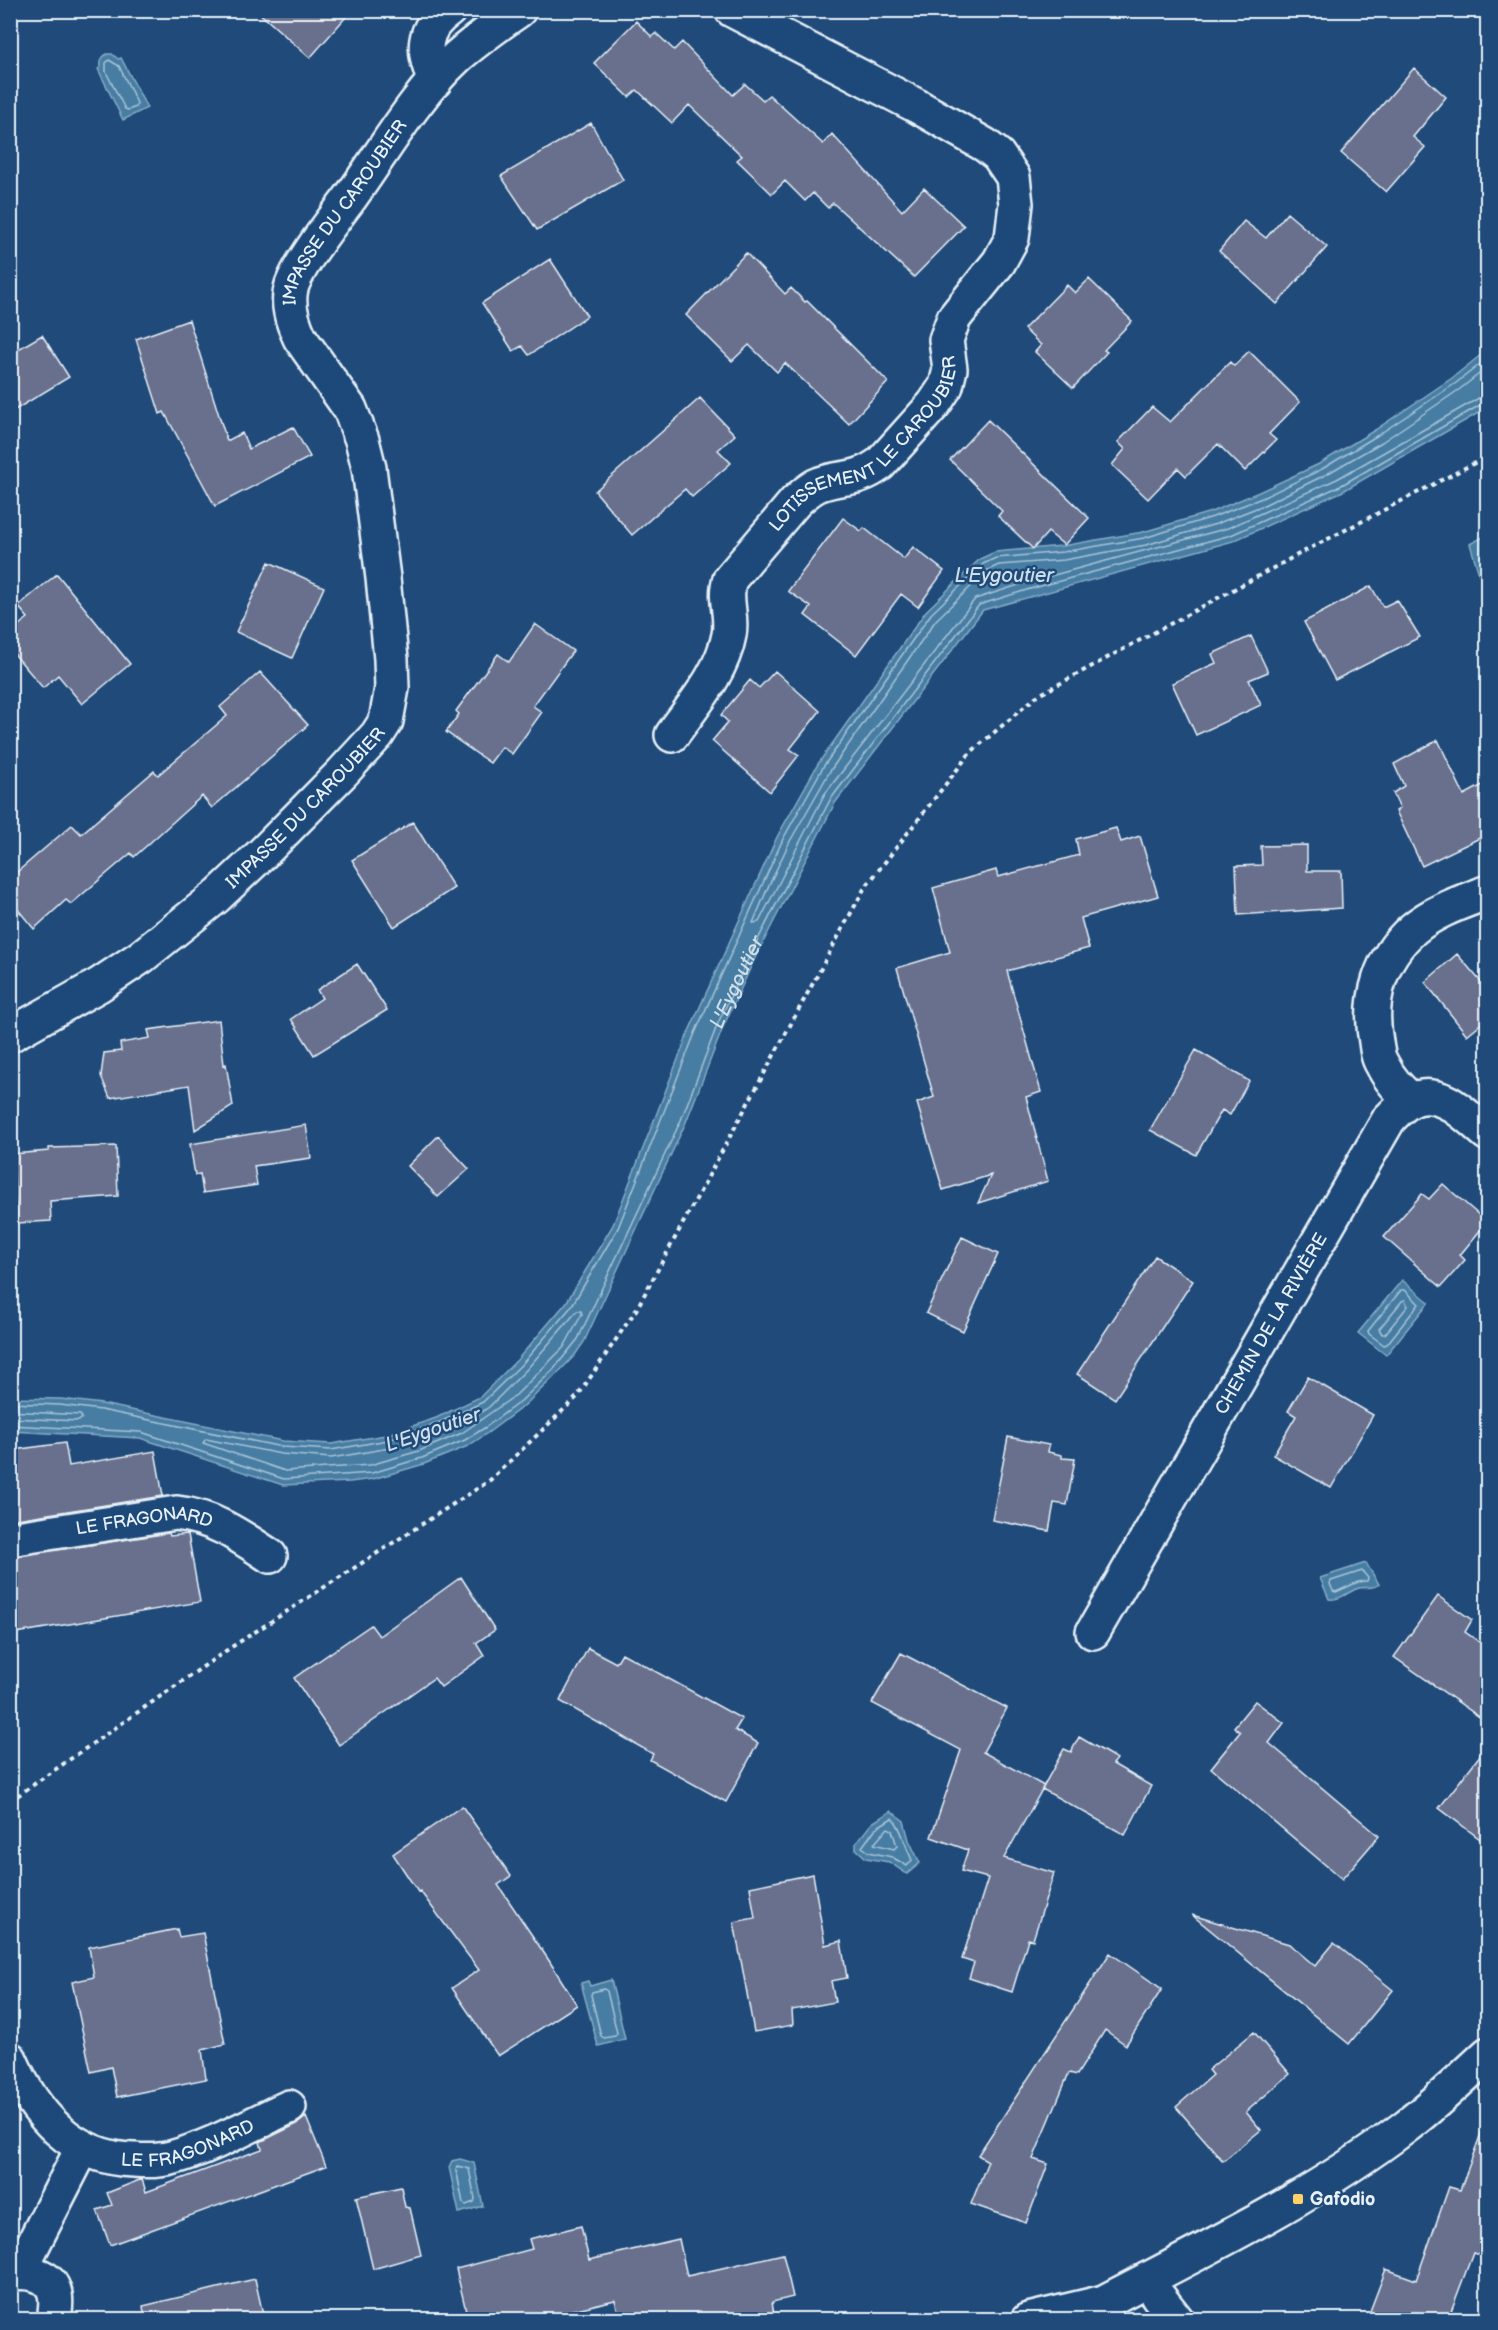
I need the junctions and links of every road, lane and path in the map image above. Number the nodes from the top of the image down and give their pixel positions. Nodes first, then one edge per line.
1 (449, 10) edge
2 (732, 10) edge
3 (510, 17) edge
4 (435, 81) junction
5 (1488, 456) edge
6 (672, 735) dead end
7 (1488, 892) edge
8 (10, 1035) edge
9 (1411, 1100) junction
10 (1488, 1134) edge
11 (10, 1539) edge
12 (270, 1556) dead end
13 (1093, 1632) dead end
14 (10, 1801) edge
15 (1488, 2054) edge
16 (10, 2059) edge
17 (289, 2107) dead end
18 (83, 2147) junction
19 (15, 2273) edge
20 (1148, 2279) junction
21 (1092, 2311) edge
22 (54, 2319) edge
23 (1028, 2319) edge
24 (1177, 2319) edge

1 - 4 street
2 - 6 street, LOTISSEMENT LE CAROUBIER
3 - 4 street, IMPASSE DU CAROUBIER
4 - 8 street, IMPASSE DU CAROUBIER
5 - 14 path
7 - 9 street
9 - 10 street
9 - 13 street, CHEMIN DE LA RIVIÈRE
11 - 12 street, LE FRAGONARD
15 - 20 street
16 - 18 street, LE FRAGONARD
17 - 18 street, LE FRAGONARD
18 - 19 street
19 - 22 street
20 - 21 street
20 - 24 street
21 - 23 street

